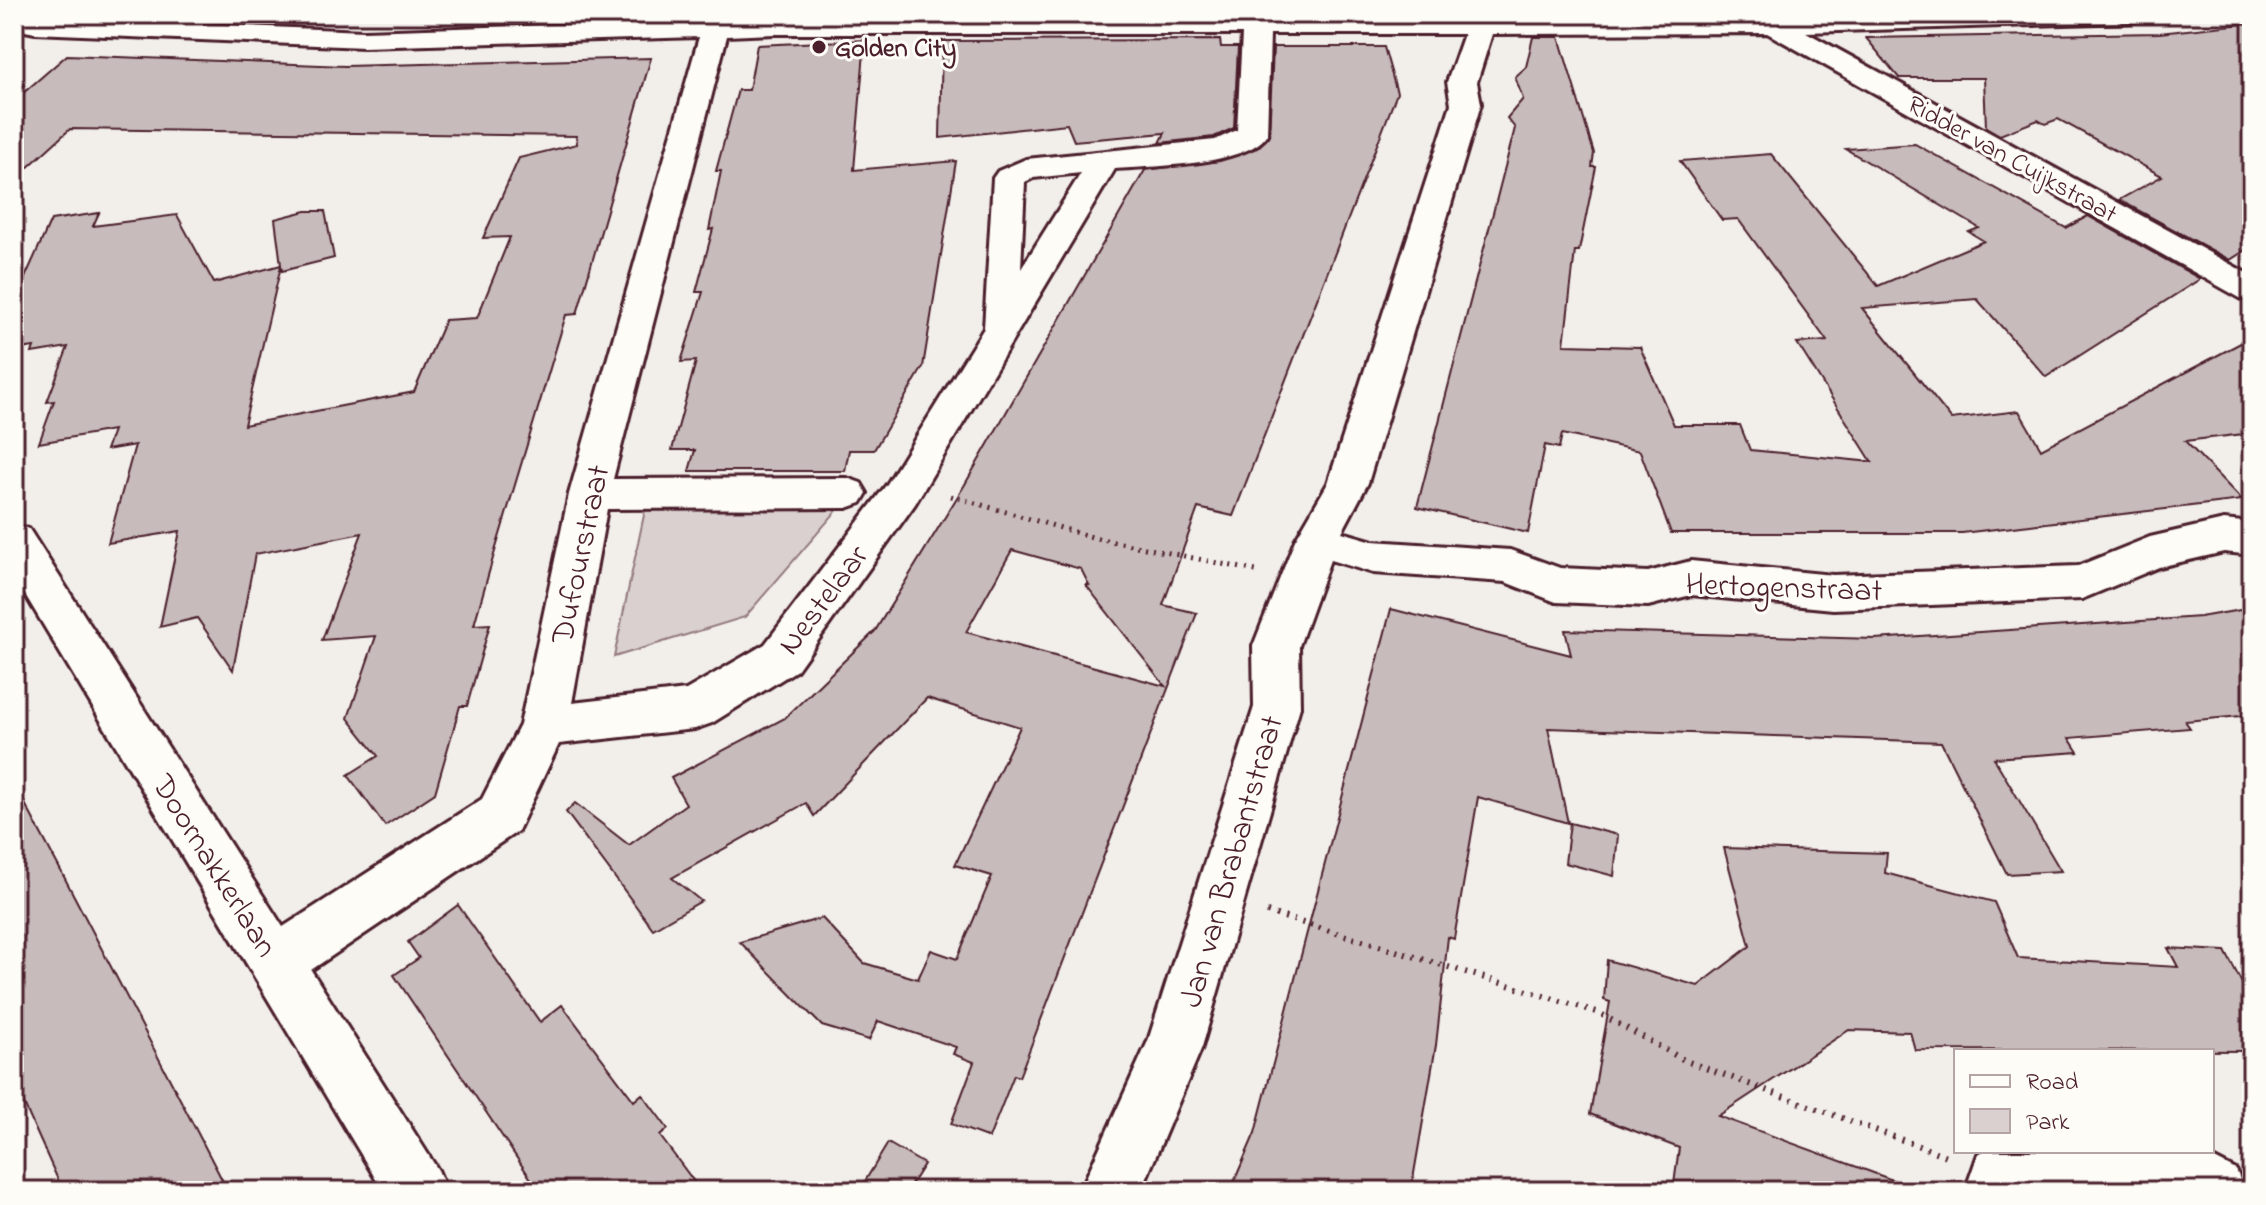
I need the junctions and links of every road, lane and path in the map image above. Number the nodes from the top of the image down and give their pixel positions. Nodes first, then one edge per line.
1 (2130, 14) edge
2 (1483, 19) edge
3 (782, 20) edge
4 (660, 22) edge
5 (1256, 25) junction
6 (1773, 25) junction
7 (31, 27) edge
8 (715, 30) junction
9 (1104, 161) junction
10 (2251, 288) edge
11 (999, 333) junction
12 (847, 493) dead end
13 (589, 494) junction
14 (901, 494) junction
15 (2252, 539) edge
16 (14, 540) edge
17 (1316, 540) junction
18 (1300, 580) junction
19 (544, 726) junction
20 (1220, 898) junction
21 (276, 962) junction
22 (1997, 1183) edge
23 (417, 1191) edge
24 (1110, 1191) edge
25 (2215, 1191) edge

1 - 6 street
2 - 5 street
2 - 6 street
2 - 17 street, Jan van Brabantstraat
3 - 5 street
3 - 8 street
4 - 7 street
4 - 8 street
5 - 9 street, Nestelaar
6 - 10 street, Ridder van Cuijkstraat
8 - 13 street, Dufourstraat
9 - 11 street, Nestelaar
9 - 11 street, Nestelaar
11 - 14 street, Nestelaar
12 - 13 street, Nestelaar
13 - 19 street, Dufourstraat
14 - 18 path
14 - 19 street, Nestelaar
15 - 17 street, Hertogenstraat
16 - 21 street, Doornakkerlaan
17 - 18 street, Jan van Brabantstraat
18 - 20 street, Jan van Brabantstraat
19 - 21 street, Dufourstraat
20 - 22 path
20 - 24 street, Jan van Brabantstraat
21 - 23 street, Doornakkerlaan
22 - 25 street

